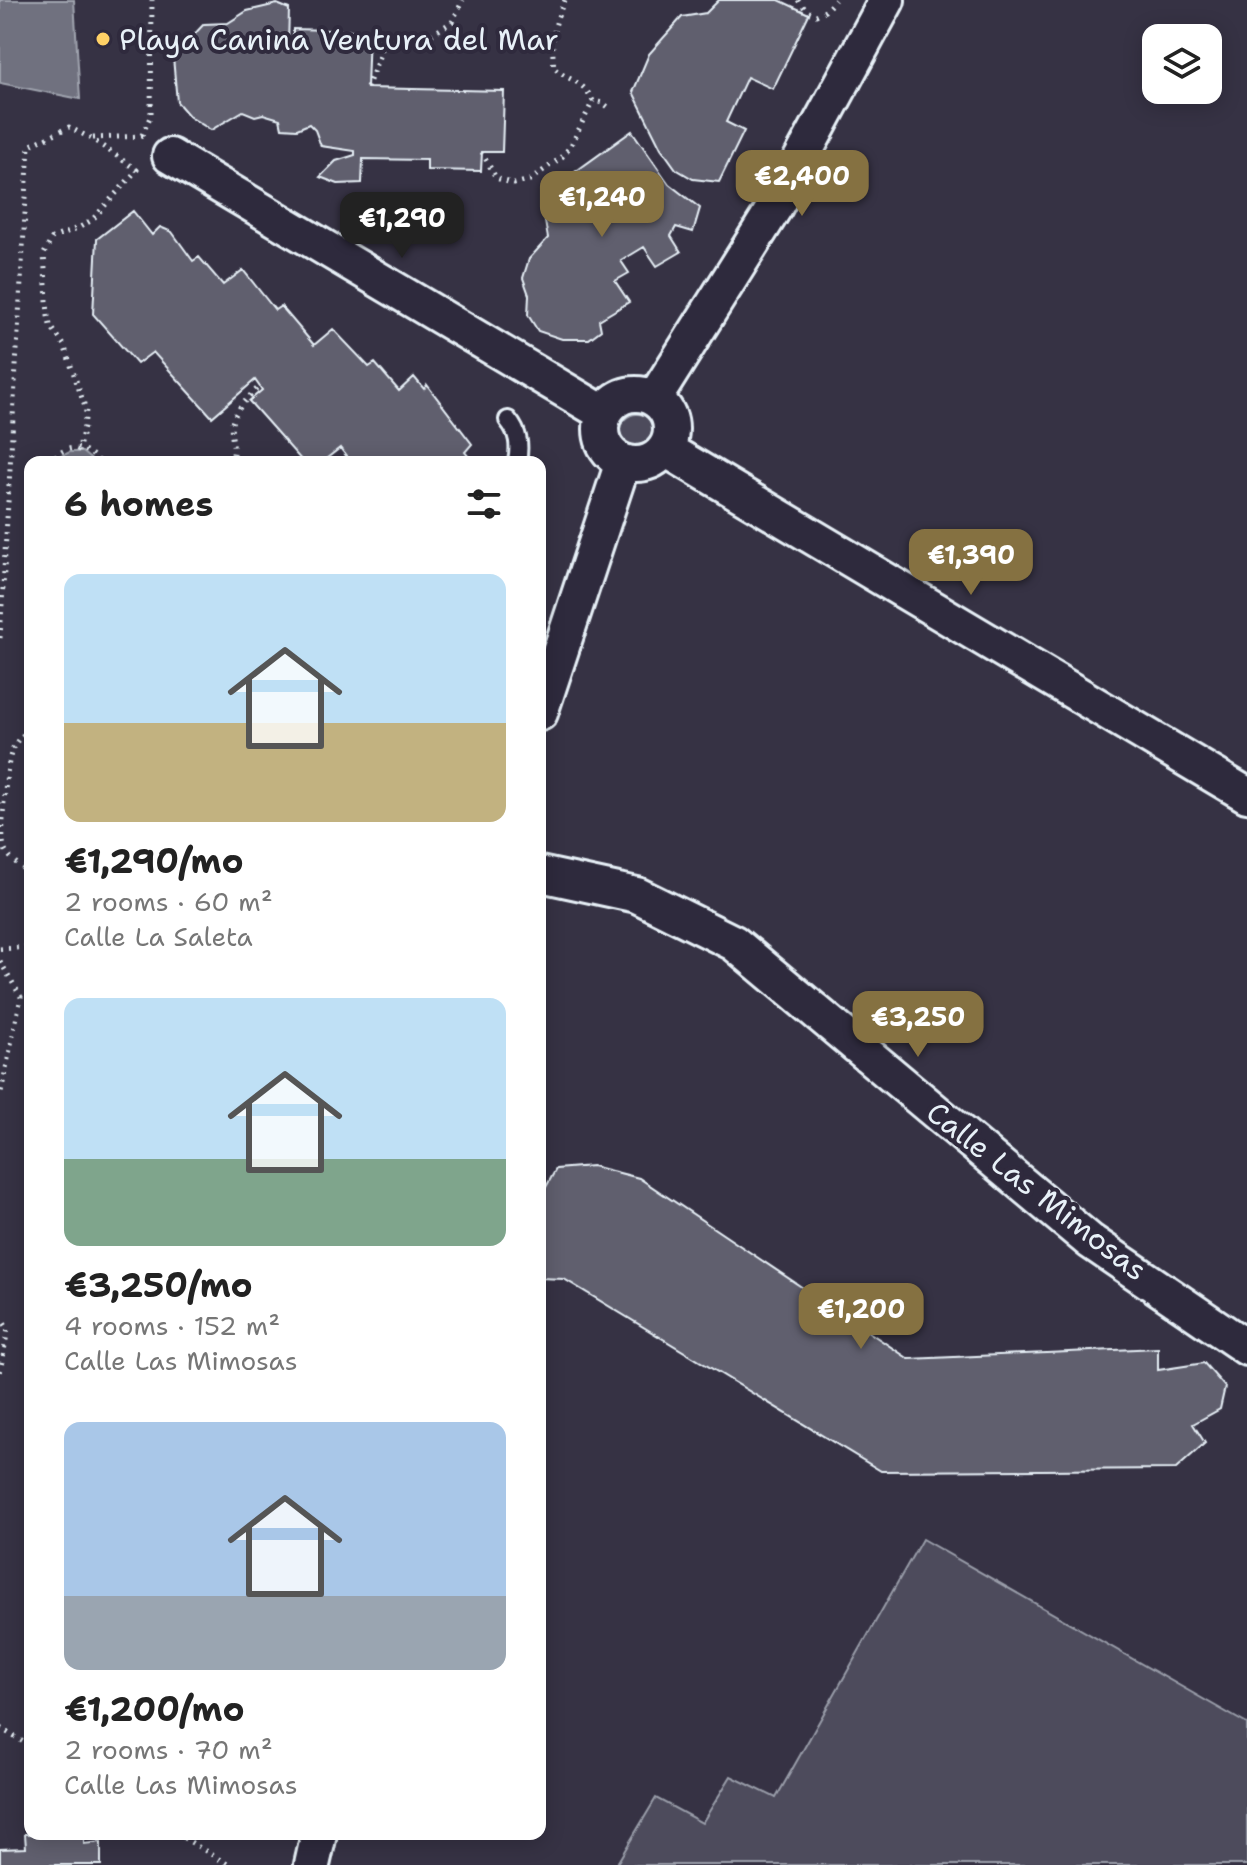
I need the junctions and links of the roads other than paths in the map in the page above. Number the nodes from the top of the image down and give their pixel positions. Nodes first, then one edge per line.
1 (887, 0) edge
2 (170, 156) dead end
3 (654, 399) junction
4 (605, 414) junction
5 (508, 420) dead end
6 (665, 449) junction
7 (518, 456) edge
8 (623, 462) junction
9 (546, 695) edge
10 (1247, 795) edge
11 (546, 875) edge
12 (1247, 1348) edge
13 (318, 1840) edge
14 (312, 1865) edge

1 - 3 street
2 - 4 street
3 - 4 street
3 - 6 street
4 - 8 street
5 - 7 lane
6 - 8 street
6 - 10 street
8 - 9 street
11 - 12 street, Calle Las Mimosas
13 - 14 street

